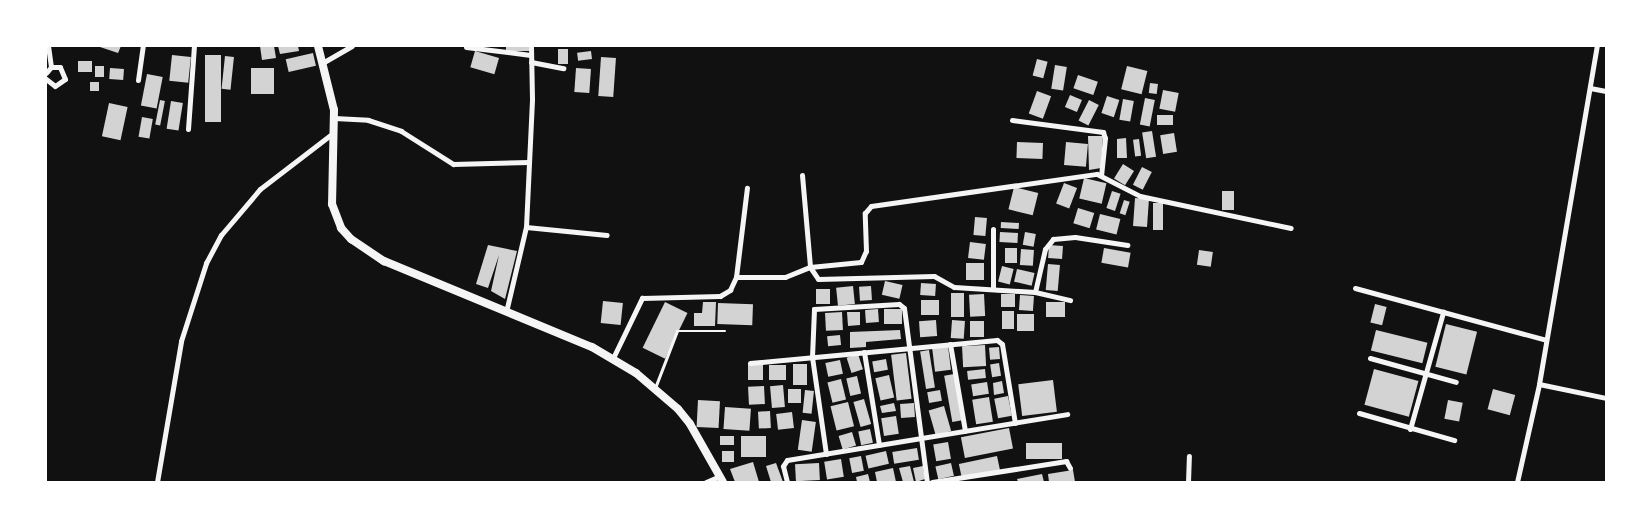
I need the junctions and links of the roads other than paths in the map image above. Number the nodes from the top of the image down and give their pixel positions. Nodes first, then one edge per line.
1 (48, 46) edge
2 (143, 46) edge
3 (194, 46) edge
4 (318, 46) edge
5 (352, 46) edge
6 (531, 46) edge
7 (1597, 46) edge
8 (466, 47) edge
9 (531, 59) junction
10 (324, 62) junction
11 (51, 67) junction
12 (563, 68) dead end
13 (46, 72) edge
14 (138, 80) dead end
15 (46, 81) edge
16 (1590, 88) junction
17 (1606, 91) edge
18 (334, 118) junction
19 (1012, 120) dead end
20 (188, 129) dead end
21 (335, 132) junction
22 (529, 162) junction
23 (802, 175) dead end
24 (1101, 175) junction
25 (747, 188) dead end
26 (526, 227) junction
27 (1291, 228) dead end
28 (993, 229) dead end
29 (607, 235) dead end
30 (1127, 245) dead end
31 (810, 267) junction
32 (736, 277) junction
33 (1355, 288) dead end
34 (993, 289) junction
35 (1035, 292) junction
36 (1070, 300) dead end
37 (506, 312) junction
38 (1443, 312) junction
39 (725, 331) dead end
40 (1546, 340) junction
41 (950, 344) junction
42 (909, 347) junction
43 (864, 352) junction
44 (812, 357) junction
45 (613, 358) junction
46 (1370, 358) dead end
47 (750, 363) dead end
48 (1426, 375) junction
49 (1456, 382) dead end
50 (1539, 384) junction
51 (655, 388) junction
52 (1606, 398) edge
53 (1067, 414) dead end
54 (1359, 414) dead end
55 (1015, 423) junction
56 (1410, 429) junction
57 (965, 431) junction
58 (919, 439) junction
59 (1454, 440) dead end
60 (880, 445) junction
61 (826, 454) junction
62 (1189, 456) dead end
63 (1070, 468) dead end
64 (722, 479) edge
65 (157, 482) edge
66 (706, 482) edge
67 (787, 482) edge
68 (927, 482) edge
69 (932, 482) edge
70 (1188, 482) edge
71 (1517, 482) edge

1 - 11 street
2 - 14 street
3 - 20 street
4 - 10 main road
5 - 10 street
6 - 9 street
7 - 16 street
8 - 9 street
9 - 12 street
9 - 22 street
10 - 18 main road
11 - 13 street
11 - 15 street
16 - 17 street
16 - 40 street
18 - 21 main road
18 - 22 street
19 - 24 street
21 - 37 main road
21 - 65 street
22 - 26 street
23 - 31 street
24 - 27 street
24 - 31 street
25 - 32 street
26 - 29 street
26 - 37 street
28 - 34 street
30 - 35 street
31 - 32 street
31 - 34 street
32 - 45 street
33 - 38 street
34 - 35 street
35 - 36 street
37 - 45 main road
38 - 40 street
38 - 48 street
39 - 51 lane
40 - 50 street
41 - 42 street
41 - 55 street
41 - 57 street
42 - 43 street
42 - 44 street
42 - 58 street
43 - 44 street
43 - 60 street
44 - 47 street
44 - 61 street
45 - 51 main road
46 - 48 street
48 - 49 street
48 - 56 street
50 - 52 street
50 - 71 street
51 - 64 main road
53 - 55 street
54 - 56 street
55 - 57 street
56 - 59 street
57 - 58 street
58 - 60 street
58 - 68 street
60 - 61 street
61 - 67 street
62 - 70 street
63 - 69 street
64 - 66 street

